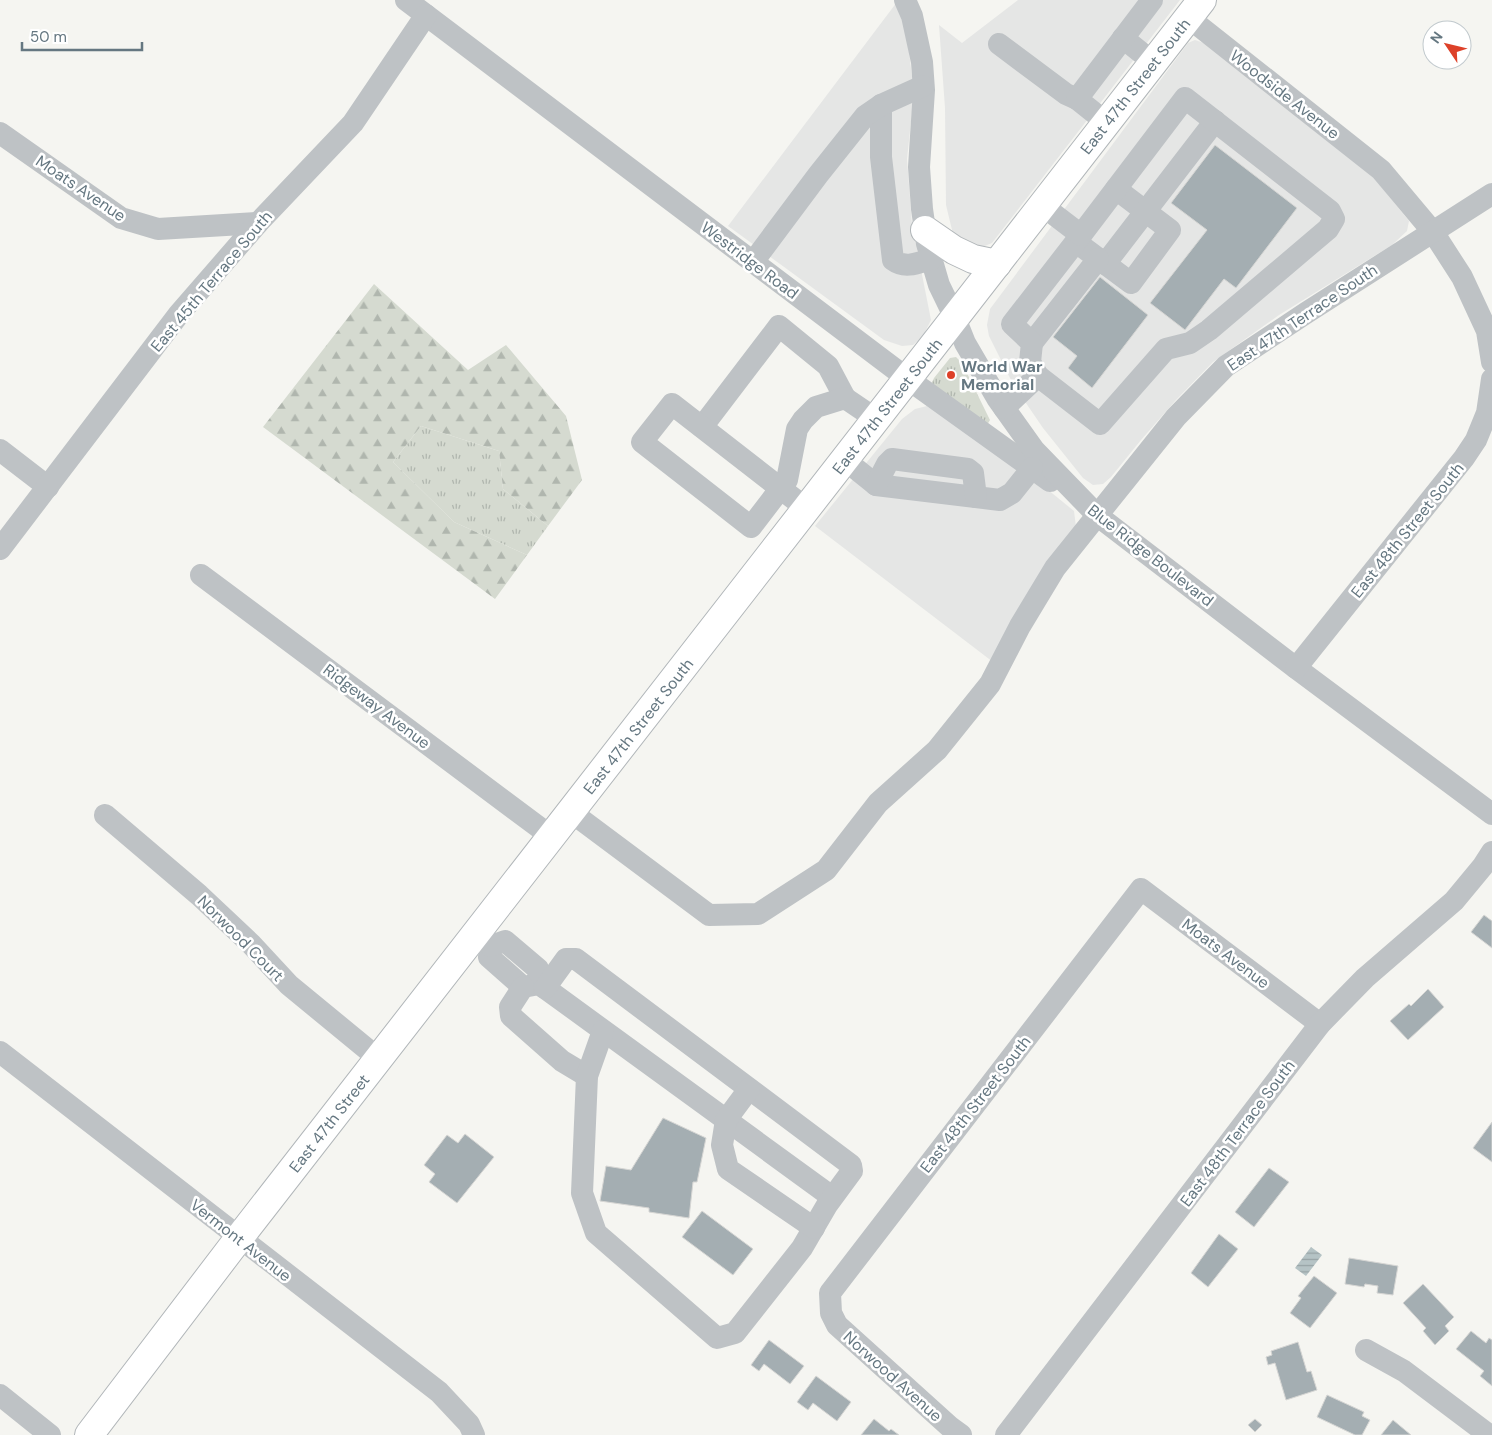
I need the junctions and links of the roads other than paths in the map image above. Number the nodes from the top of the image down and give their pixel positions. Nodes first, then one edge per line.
1 (406, 0) edge
2 (905, 0) edge
3 (1152, 0) edge
4 (1195, 9) edge
5 (426, 15) junction
6 (1123, 38) junction
7 (999, 44) dead end
8 (1154, 63) junction
9 (923, 86) junction
10 (1077, 99) junction
11 (881, 105) junction
12 (922, 118) junction
13 (1215, 122) junction
14 (1107, 123) junction
15 (0, 133) edge
16 (1116, 189) junction
17 (1492, 194) edge
18 (1043, 206) junction
19 (1145, 211) junction
20 (258, 223) junction
21 (925, 230) junction
22 (1433, 232) junction
23 (1078, 239) junction
24 (932, 260) junction
25 (1101, 261) junction
26 (753, 262) junction
27 (997, 264) junction
28 (956, 318) junction
29 (1032, 343) junction
30 (1492, 362) edge
31 (1038, 376) junction
32 (908, 379) junction
33 (1492, 379) edge
34 (845, 398) junction
35 (1004, 408) junction
36 (876, 419) junction
37 (702, 427) junction
38 (0, 450) edge
39 (845, 460) junction
40 (1032, 468) junction
41 (48, 487) junction
42 (774, 497) junction
43 (1098, 516) junction
44 (801, 517) junction
45 (0, 549) edge
46 (201, 575) dead end
47 (1296, 668) junction
48 (572, 812) junction
49 (1492, 814) edge
50 (105, 815) dead end
51 (552, 837) junction
52 (1492, 852) edge
53 (1133, 900) joint
54 (484, 940) junction
55 (536, 986) junction
56 (1320, 1024) junction
57 (603, 1031) junction
58 (0, 1052) edge
59 (379, 1059) junction
60 (587, 1076) junction
61 (749, 1089) junction
62 (726, 1120) junction
63 (832, 1196) junction
64 (814, 1228) junction
65 (239, 1238) junction
66 (831, 1313) joint
67 (1366, 1350) dead end
68 (0, 1395) edge
69 (50, 1435) edge
70 (89, 1435) edge
71 (474, 1435) edge
72 (961, 1435) edge
73 (1006, 1435) edge
74 (1489, 1435) edge

1 - 5 street, Westridge Road
2 - 9 street, Blue Ridge Boulevard
3 - 6 street
4 - 8 main road, East 47th Street South
4 - 22 street, Woodside Avenue
5 - 20 street, East 45th Terrace South
5 - 26 street, Westridge Road
6 - 8 street
6 - 10 street
7 - 10 street
8 - 14 main road, East 47th Street South
9 - 11 street
9 - 12 street, Blue Ridge Boulevard
10 - 14 street
11 - 12 street
11 - 24 street
11 - 26 street
12 - 21 street, Blue Ridge Boulevard
13 - 16 street
13 - 19 street
13 - 31 street
14 - 18 main road, East 47th Street South
15 - 20 street, Moats Avenue
16 - 19 street
16 - 23 street
17 - 22 street, East 47th Terrace South
18 - 23 street
18 - 27 main road, East 47th Street South
19 - 25 street
19 - 25 street
20 - 41 street, East 45th Terrace South
21 - 24 street, Blue Ridge Boulevard
21 - 27 main road
22 - 30 street
22 - 43 street, East 47th Terrace South
23 - 25 street
23 - 29 street
24 - 28 street, Blue Ridge Boulevard
25 - 29 street
26 - 32 street, Westridge Road
27 - 28 main road, East 47th Street South
28 - 32 main road, East 47th Street South
28 - 35 street, Blue Ridge Boulevard
29 - 31 street
31 - 35 street
32 - 36 main road, East 47th Street South
32 - 40 street, Westridge Road
33 - 47 street, East 48th Street South
34 - 36 street
34 - 37 street
34 - 42 street
35 - 43 street, Blue Ridge Boulevard
36 - 39 main road, East 47th Street South
37 - 42 street
37 - 42 street
38 - 41 street
39 - 40 street
39 - 44 main road, East 47th Street South
40 - 43 street, Westridge Road
41 - 45 street, East 45th Terrace South
42 - 44 street
43 - 47 street, Blue Ridge Boulevard
43 - 48 street, East 47th Terrace South
44 - 48 main road, East 47th Street South
46 - 51 street, Ridgeway Avenue
47 - 49 street, Blue Ridge Boulevard
48 - 51 main road, East 47th Street
50 - 59 street, Norwood Court
51 - 54 main road, East 47th Street
52 - 56 street, East 48th Terrace South
53 - 56 street, Moats Avenue
53 - 66 street, East 48th Street South
54 - 55 street
54 - 59 main road, East 47th Street
55 - 57 street
55 - 60 street
55 - 61 street
56 - 73 street, East 48th Terrace South
57 - 60 street
57 - 62 street
58 - 65 street, Vermont Avenue
59 - 65 main road, East 47th Street
60 - 64 street
61 - 62 street
61 - 63 street
62 - 63 street
62 - 64 street
63 - 64 street
65 - 70 main road, East 47th Street
65 - 71 street, Vermont Avenue
66 - 72 street, Norwood Avenue
67 - 74 street
68 - 69 street

